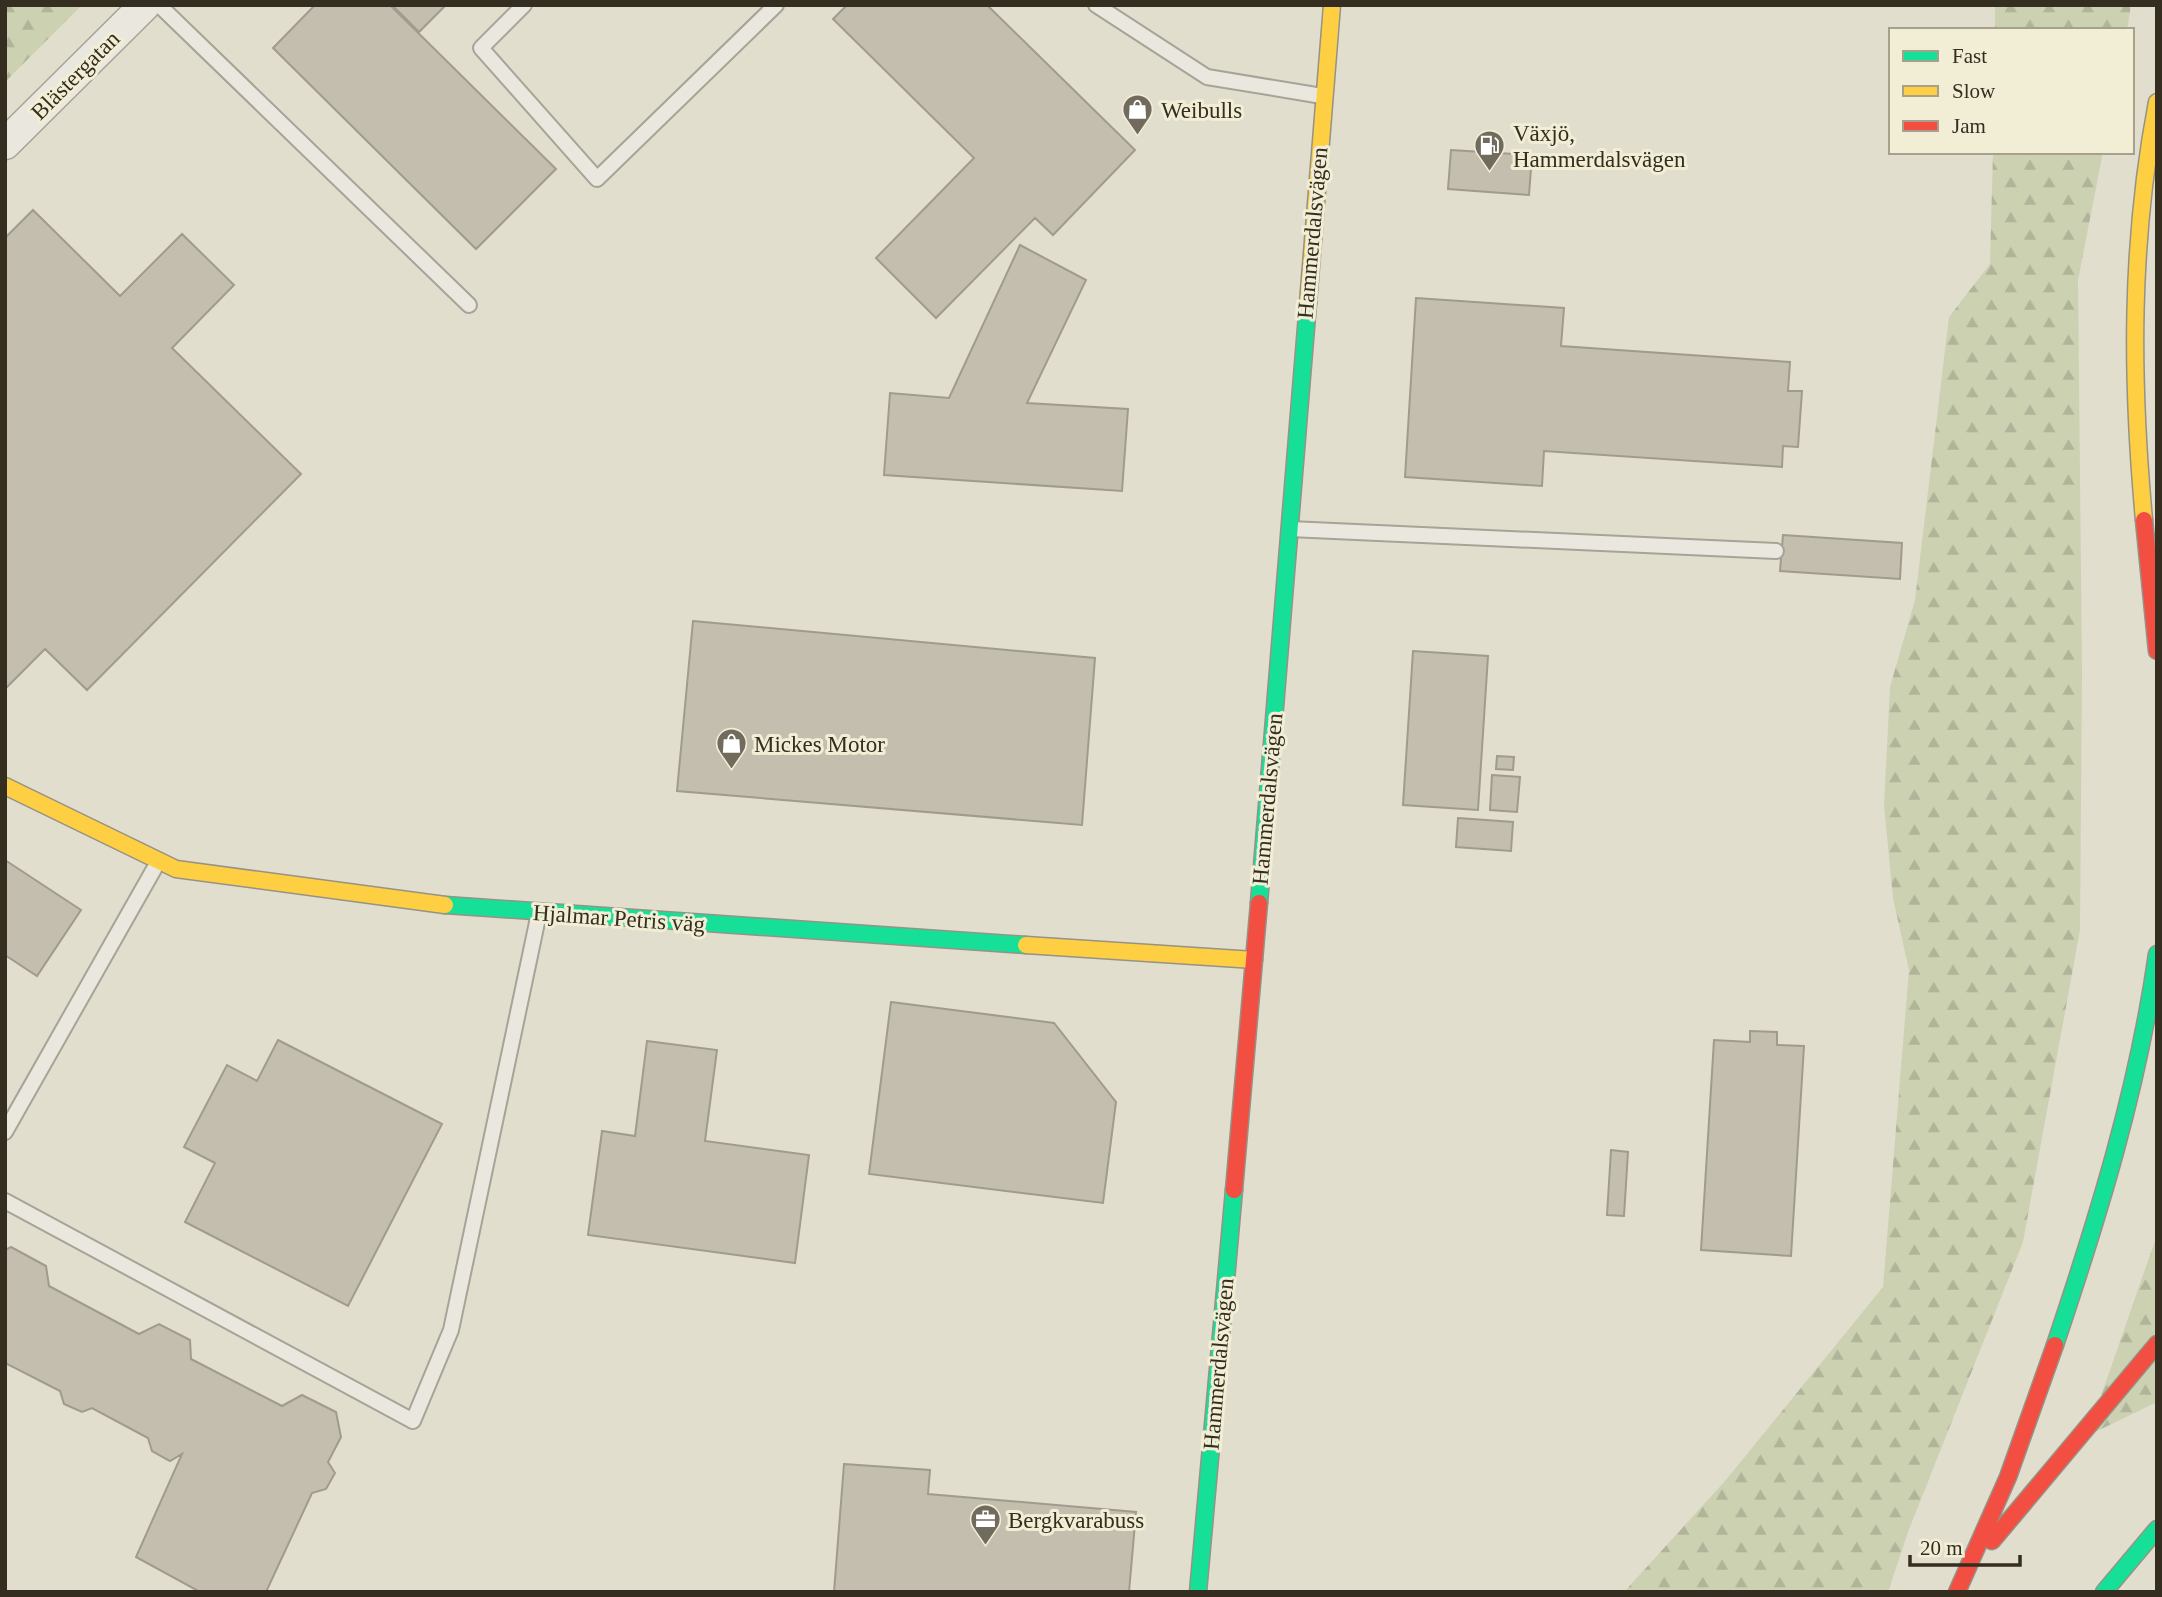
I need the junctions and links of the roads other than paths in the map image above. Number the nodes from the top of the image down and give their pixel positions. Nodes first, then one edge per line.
1 (145, 5) edge
2 (159, 5) edge
3 (524, 5) edge
4 (776, 5) edge
5 (1096, 5) edge
6 (1332, 5) edge
7 (1324, 96) junction
8 (2157, 102) edge
9 (5, 144) edge
10 (469, 305) dead end
11 (1289, 528) junction
12 (1776, 551) dead end
13 (2157, 650) edge
14 (5, 786) edge
15 (158, 861) junction
16 (540, 912) junction
17 (2157, 954) edge
18 (1254, 960) junction
19 (5, 1132) edge
20 (5, 1200) edge
21 (2157, 1344) edge
22 (2157, 1529) edge
23 (1968, 1569) junction
24 (1198, 1592) edge
25 (1957, 1592) edge
26 (2104, 1592) edge

1 - 9 street, Blästergatan
2 - 10 lane
3 - 4 lane
5 - 7 lane
6 - 7 main road, Hammerdalsvägen
7 - 11 main road, Hammerdalsvägen
8 - 13 main road
11 - 12 lane
11 - 18 main road, Hammerdalsvägen
14 - 15 main road, Hjalmar Petris väg
15 - 16 main road, Hjalmar Petris väg
15 - 19 lane
16 - 18 main road, Hjalmar Petris väg
16 - 20 lane
17 - 23 main road
18 - 24 main road, Hammerdalsvägen
21 - 23 main road
22 - 26 main road
23 - 25 main road

